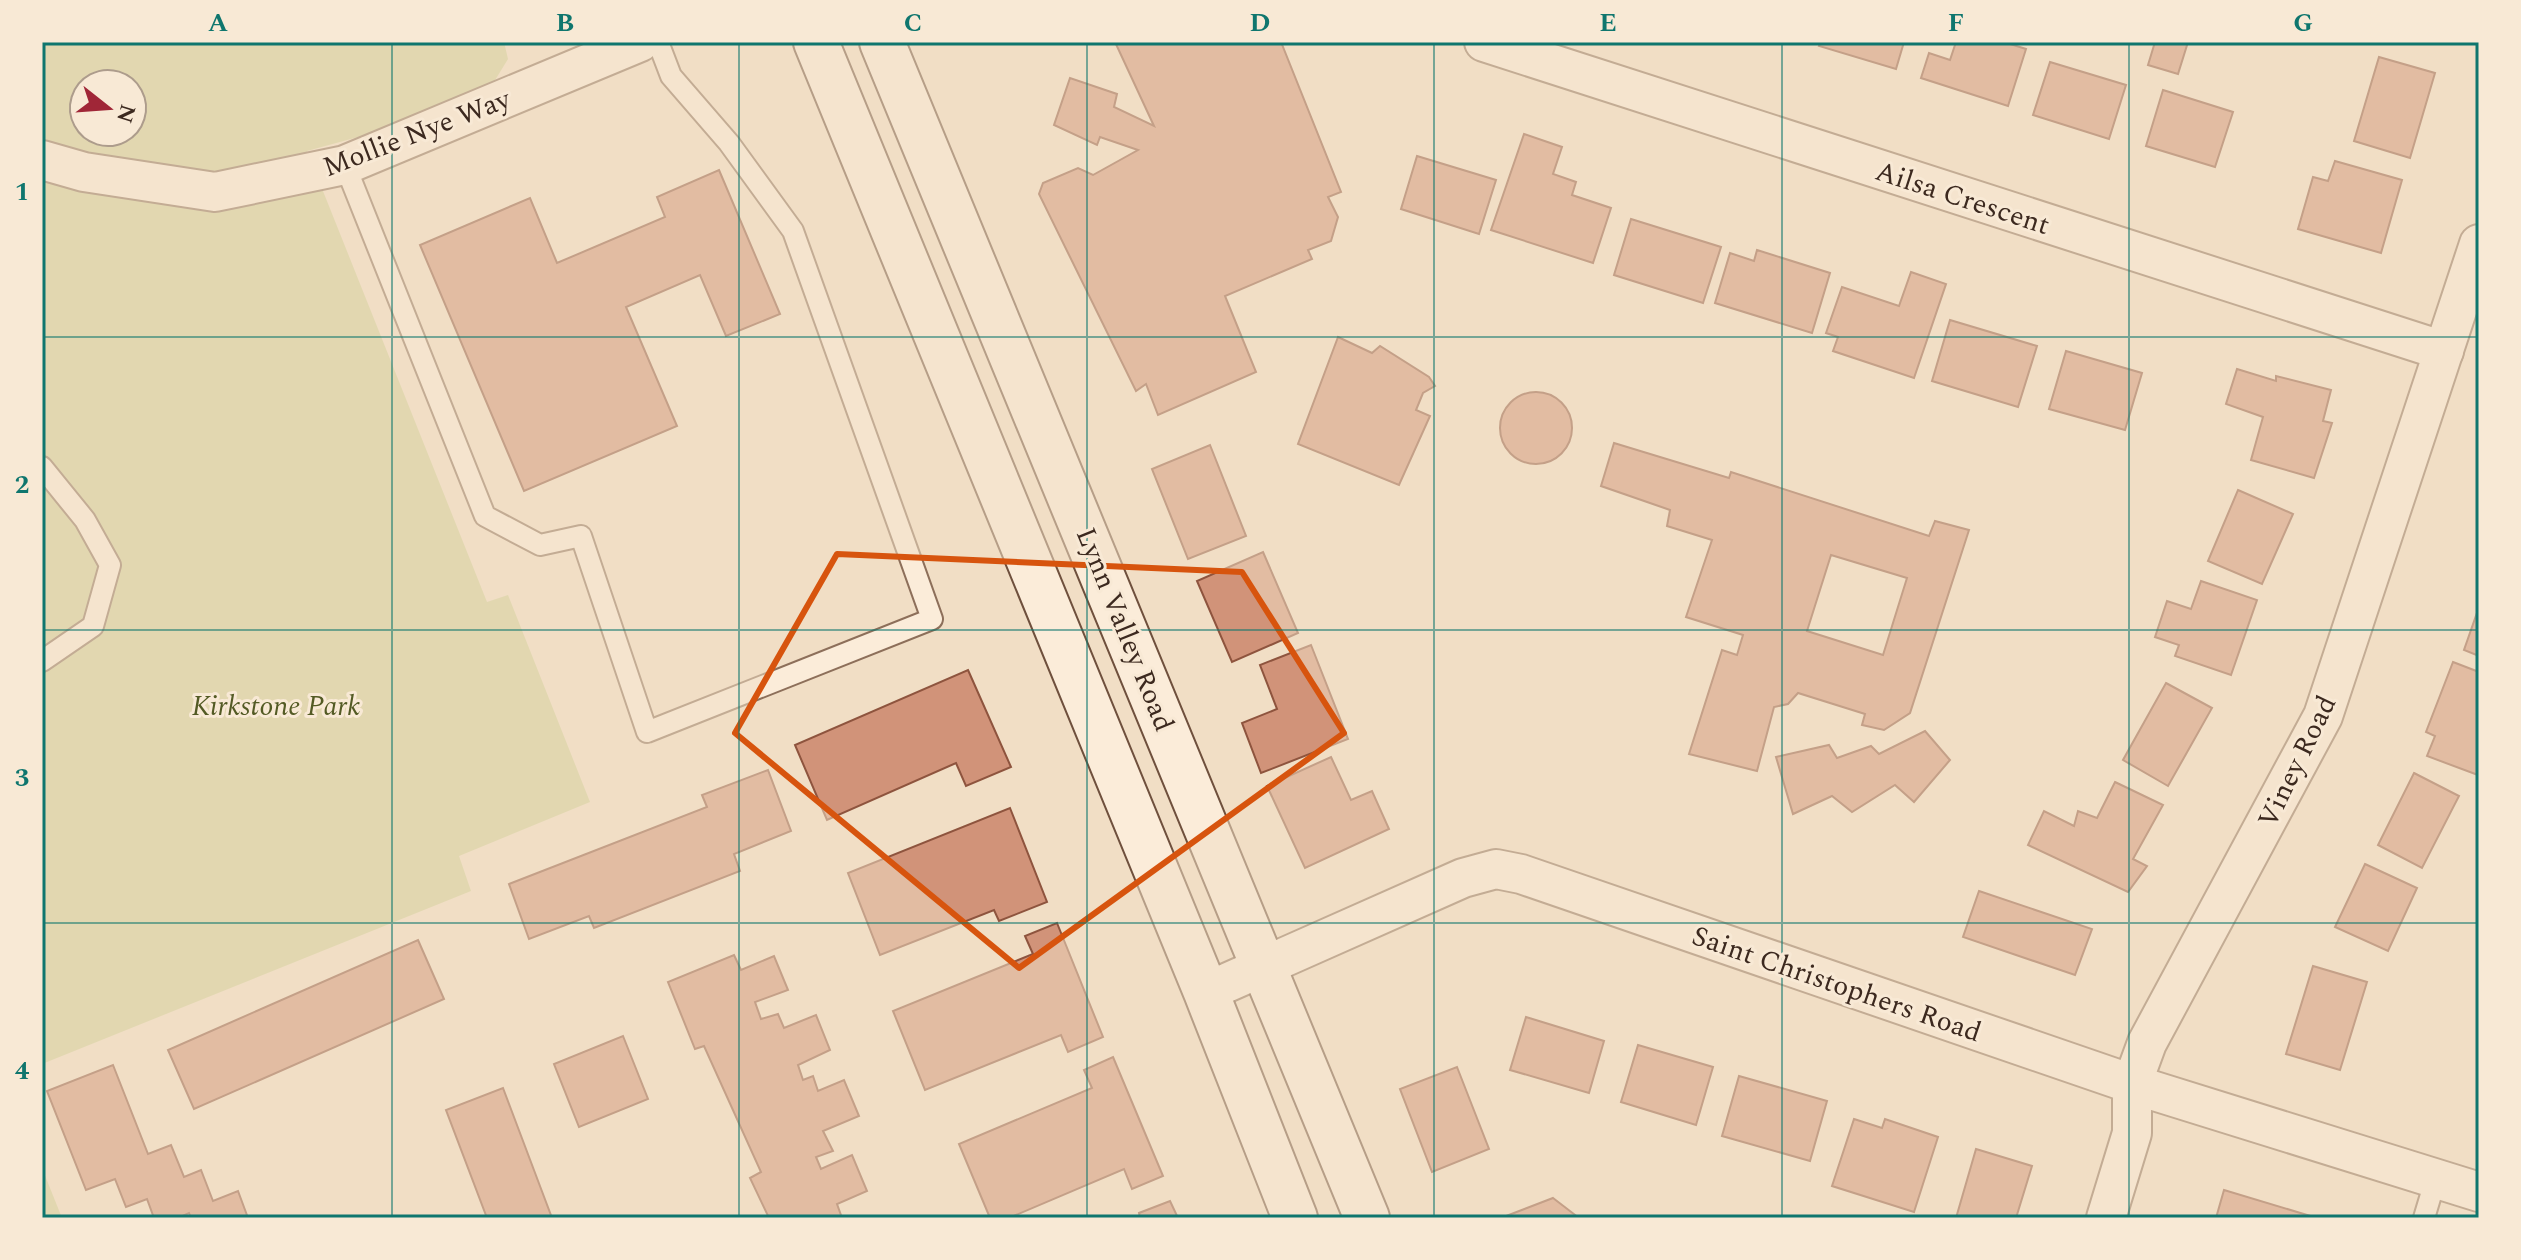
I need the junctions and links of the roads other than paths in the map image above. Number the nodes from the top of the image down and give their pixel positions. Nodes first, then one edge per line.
1 (640, 42) edge
2 (658, 42) edge
3 (816, 42) edge
4 (882, 42) edge
5 (1484, 42) edge
6 (42, 160) edge
7 (345, 165) junction
8 (2479, 244) edge
9 (2444, 351) junction
10 (42, 467) edge
11 (42, 661) edge
12 (1265, 965) junction
13 (1206, 992) junction
14 (2132, 1084) junction
15 (2436, 1178) junction
16 (2479, 1192) edge
17 (1295, 1218) edge
18 (1367, 1218) edge
19 (2106, 1218) edge
20 (2424, 1218) edge

1 - 7 street, Mollie Nye Way
2 - 7 lane
3 - 13 main road
4 - 12 main road, Lynn Valley Road
5 - 9 street, Ailsa Crescent
6 - 7 street, Mollie Nye Way
8 - 9 street, Viney Road
9 - 14 street, Viney Road
10 - 11 lane
12 - 13 street, Saint Christophers Road
12 - 14 street, Saint Christophers Road
12 - 18 main road, Lynn Valley Road
13 - 17 main road
14 - 15 street, Saint Christophers Road
14 - 19 street, Viney Road
15 - 16 street, Saint Christophers Road
15 - 20 lane

